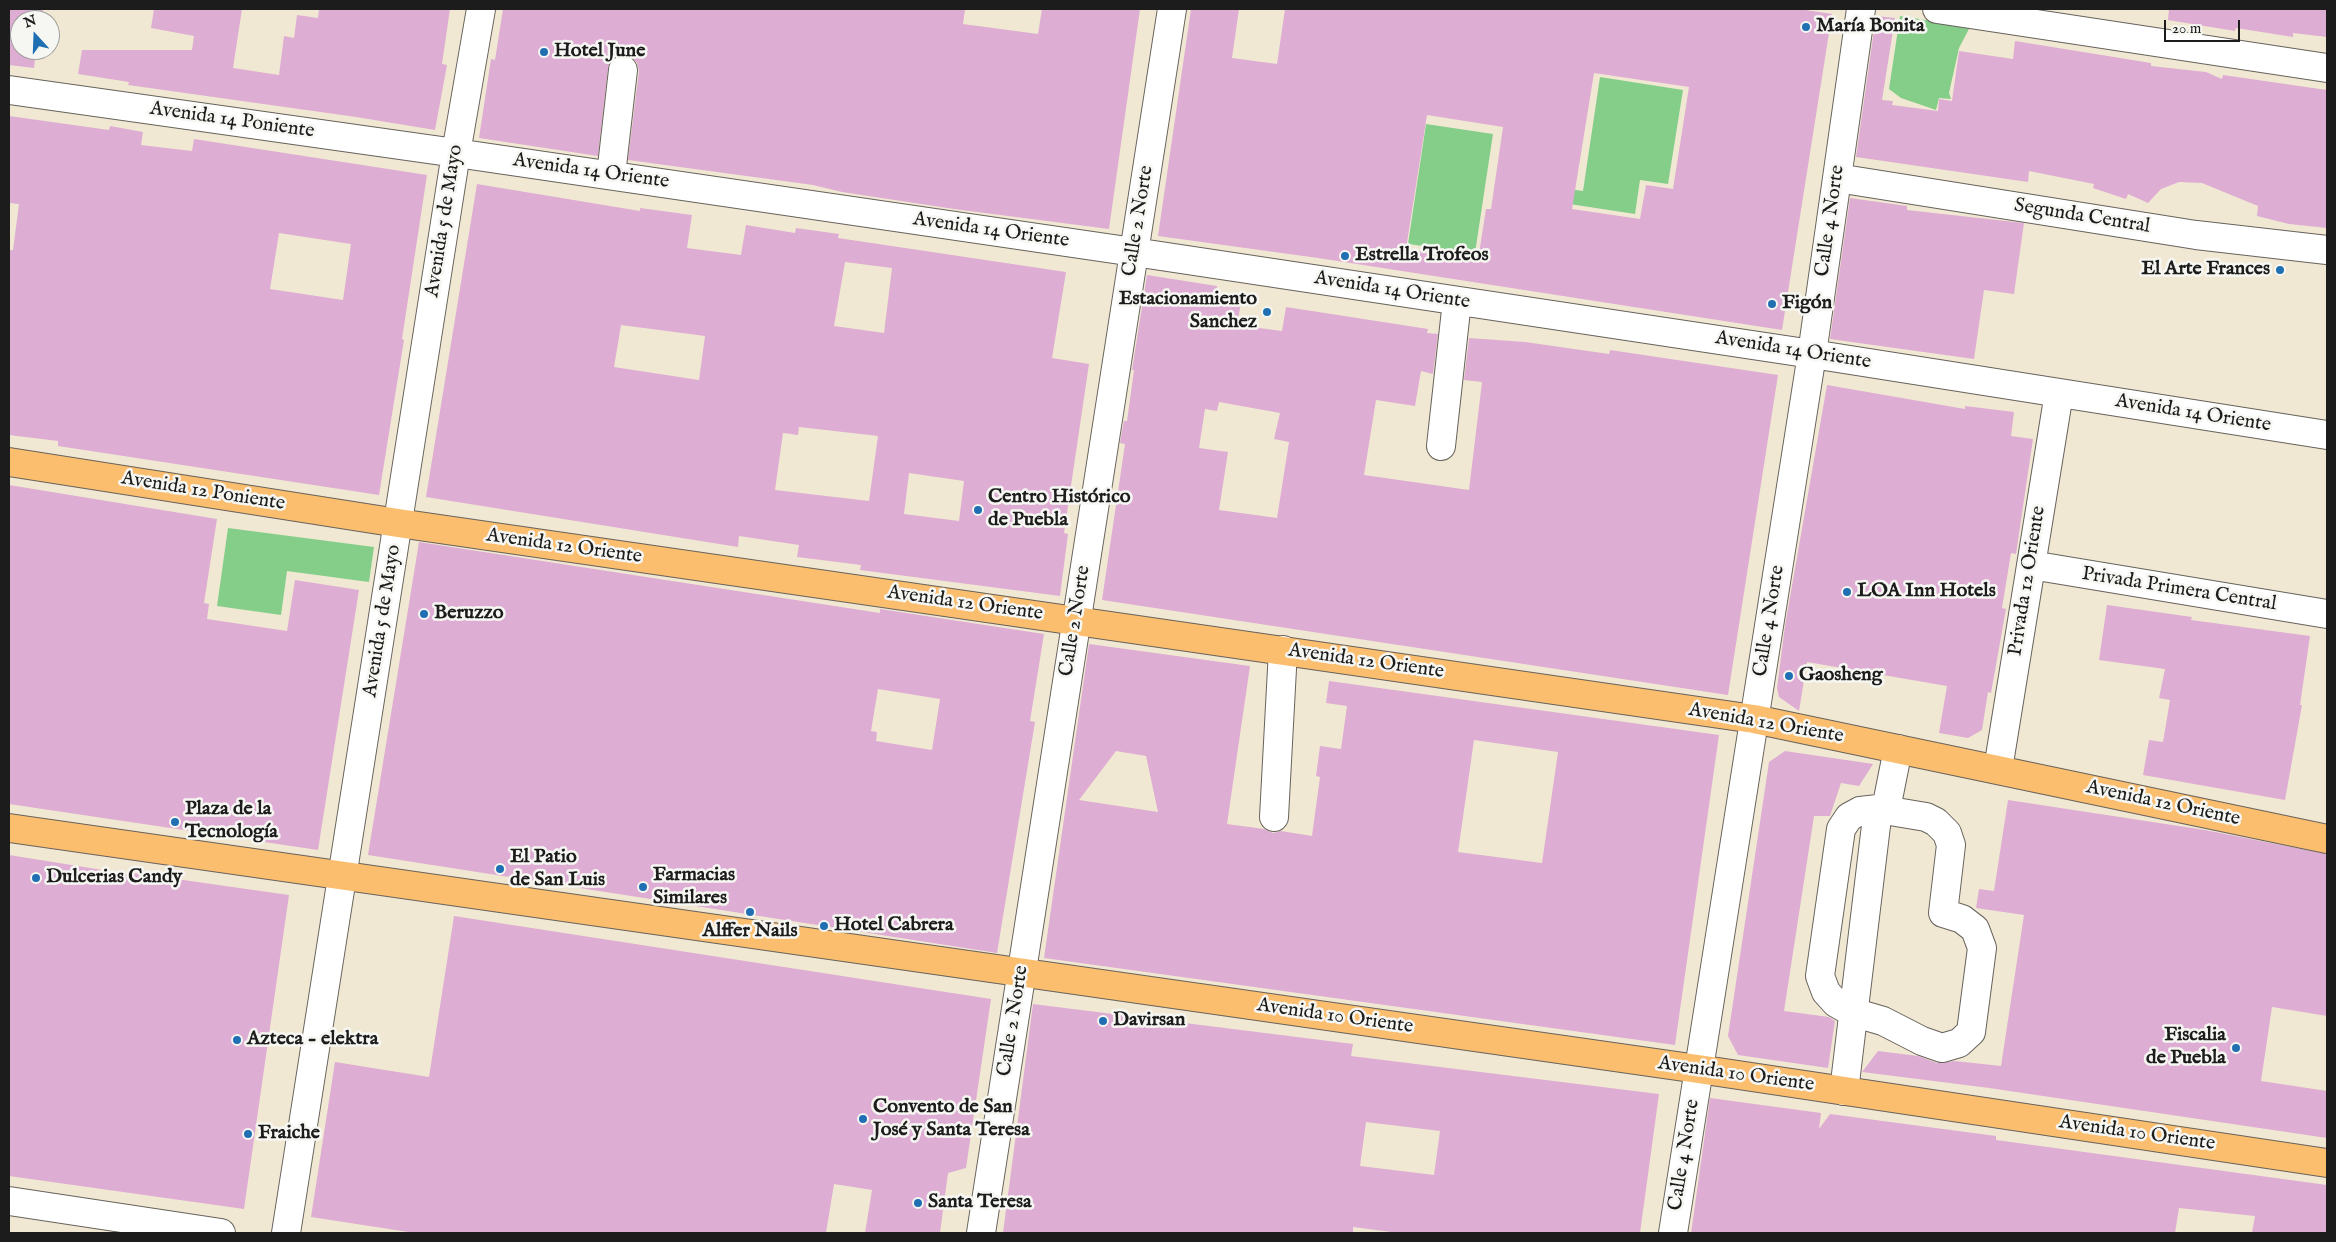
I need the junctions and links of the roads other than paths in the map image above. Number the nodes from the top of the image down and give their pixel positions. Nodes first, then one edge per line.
1 (481, 9) edge
2 (1172, 9) edge
3 (1861, 9) edge
4 (1937, 9) edge
5 (2327, 68) edge
6 (623, 70) dead end
7 (9, 90) edge
8 (456, 153) junction
9 (611, 175) junction
10 (1837, 178) junction
11 (2327, 250) edge
12 (1134, 252) junction
13 (1457, 301) junction
14 (1812, 354) junction
15 (2059, 393) junction
16 (2327, 435) edge
17 (1441, 446) dead end
18 (9, 462) edge
19 (398, 523) junction
20 (2031, 565) junction
21 (2327, 614) edge
22 (1077, 620) junction
23 (1283, 650) junction
24 (1754, 719) junction
25 (1906, 751) junction
26 (1998, 769) junction
27 (1888, 810) junction
28 (1274, 817) dead end
29 (9, 828) edge
30 (2327, 839) edge
31 (343, 874) junction
32 (1022, 972) junction
33 (1860, 1014) junction
34 (1698, 1069) junction
35 (1851, 1092) junction
36 (2327, 1163) edge
37 (9, 1201) edge
38 (221, 1233) edge
39 (286, 1233) edge
40 (981, 1233) edge
41 (1673, 1233) edge

1 - 8 street, Avenida 5 de Mayo
2 - 12 street, Calle 2 Norte
3 - 10 street, Calle 4 Norte
4 - 5 street
6 - 9 street
7 - 8 street, Avenida 14 Poniente
8 - 9 street, Avenida 14 Oriente
8 - 19 street, Avenida 5 de Mayo
9 - 12 street, Avenida 14 Oriente
10 - 11 street, Segunda Central
10 - 14 street, Calle 4 Norte
12 - 13 street, Avenida 14 Oriente
12 - 22 street, Calle 2 Norte
13 - 14 street, Avenida 14 Oriente
13 - 17 street
14 - 15 street, Avenida 14 Oriente
14 - 24 street, Calle 4 Norte
15 - 16 street, Avenida 14 Oriente
15 - 20 street, Privada 12 Oriente
18 - 19 main road, Avenida 12 Poniente
19 - 22 main road, Avenida 12 Oriente
19 - 31 street, Avenida 5 de Mayo
20 - 21 street, Privada Primera Central
20 - 26 street, Privada 12 Oriente
22 - 23 main road, Avenida 12 Oriente
22 - 32 street, Calle 2 Norte
23 - 24 main road, Avenida 12 Oriente
23 - 28 street
24 - 25 main road, Avenida 12 Oriente
24 - 34 street, Calle 4 Norte
25 - 26 main road, Avenida 12 Oriente
25 - 27 street
26 - 30 main road, Avenida 12 Oriente
27 - 33 street
27 - 33 street
27 - 33 street
29 - 31 main road, Avenida 10 Oriente
31 - 32 main road, Avenida 10 Oriente
31 - 39 street, Avenida 5 de Mayo
32 - 34 main road, Avenida 10 Oriente
32 - 40 street, Calle 2 Norte
33 - 35 street
34 - 35 main road, Avenida 10 Oriente
34 - 41 street, Calle 4 Norte
35 - 36 main road, Avenida 10 Oriente
37 - 38 street

